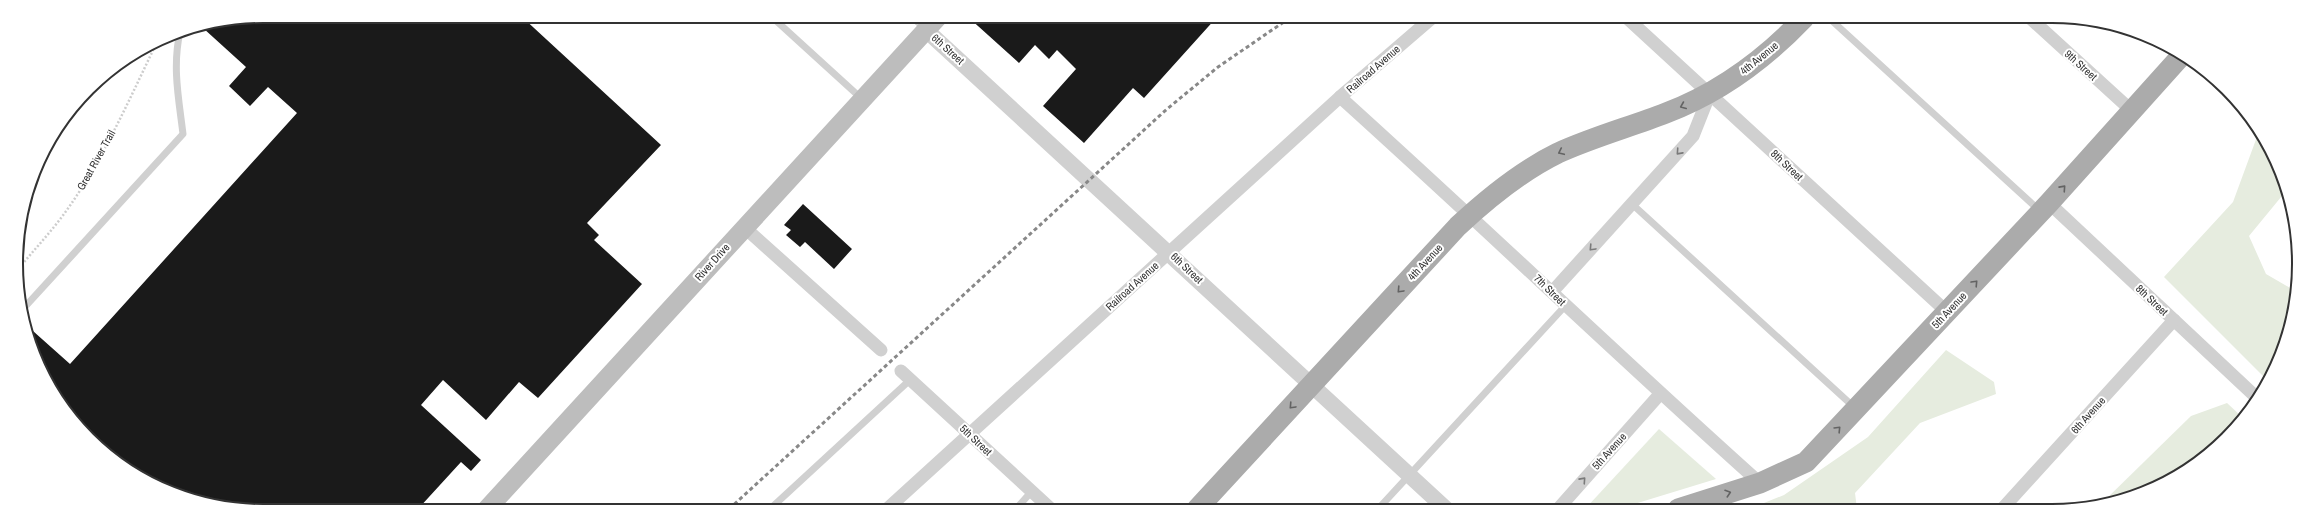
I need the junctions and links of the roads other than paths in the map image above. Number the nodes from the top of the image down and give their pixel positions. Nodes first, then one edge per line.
1 (779, 23) edge
2 (932, 23) edge
3 (1426, 23) edge
4 (1633, 23) edge
5 (1799, 23) edge
6 (1835, 23) edge
7 (2035, 23) edge
8 (179, 38) edge
9 (2178, 59) edge
10 (1710, 93) junction
11 (1340, 97) junction
12 (862, 99) junction
13 (2132, 111) junction
14 (1632, 204) junction
15 (2045, 208) junction
16 (1471, 214) junction
17 (744, 227) junction
18 (1169, 252) junction
19 (1552, 292) junction
20 (27, 304) edge
21 (1566, 305) junction
22 (1947, 312) junction
23 (2174, 320) junction
24 (881, 350) dead end
25 (906, 375) joint
26 (1312, 385) junction
27 (1660, 394) junction
28 (2253, 394) edge
29 (1857, 410) junction
30 (970, 434) junction
31 (1410, 475) junction
32 (1760, 483) junction
33 (1032, 491) junction
34 (492, 504) edge
35 (775, 504) edge
36 (893, 504) edge
37 (1020, 504) edge
38 (1046, 504) edge
39 (1202, 504) edge
40 (1383, 504) edge
41 (1441, 504) edge
42 (1562, 504) edge
43 (1694, 504) edge
44 (2007, 504) edge

1 - 12 lane
2 - 12 main road, River Drive
2 - 18 street, 6th Street
3 - 11 street, Railroad Avenue
4 - 10 street, 8th Street
5 - 10 main road, 4th Avenue
6 - 15 lane
7 - 13 street, 9th Street
8 - 20 lane
9 - 13 main road, 5th Avenue
10 -> 14 street
10 -> 16 main road, 4th Avenue
10 - 22 street, 8th Street
11 - 16 street, 7th Street
11 - 18 street, Railroad Avenue
12 - 17 main road, River Drive
15 -> 13 main road, 5th Avenue
14 -> 19 street
14 - 29 lane
22 -> 15 main road, 5th Avenue
15 - 23 street, 8th Street
16 - 19 street, 7th Street
16 -> 26 main road, 4th Avenue
17 - 24 street
17 - 34 main road, River Drive
18 - 26 street, 6th Street
18 - 30 street, Railroad Avenue
19 - 21 street, 7th Street
21 - 27 street, 7th Street
21 - 31 lane
22 - 29 main road, 5th Avenue
23 - 28 street, 8th Street
23 - 44 street, 6th Avenue
25 - 30 street, 5th Street
25 - 35 lane
26 - 31 street, 6th Street
26 -> 39 main road, 4th Avenue
27 - 32 street, 7th Street
42 -> 27 street, 5th Avenue
32 -> 29 main road, 5th Avenue
30 - 33 street, 5th Street
30 - 36 street, Railroad Avenue
31 - 40 lane
31 - 41 street, 6th Street
43 -> 32 main road, 5th Avenue
33 - 37 lane
33 - 38 street, 5th Street

